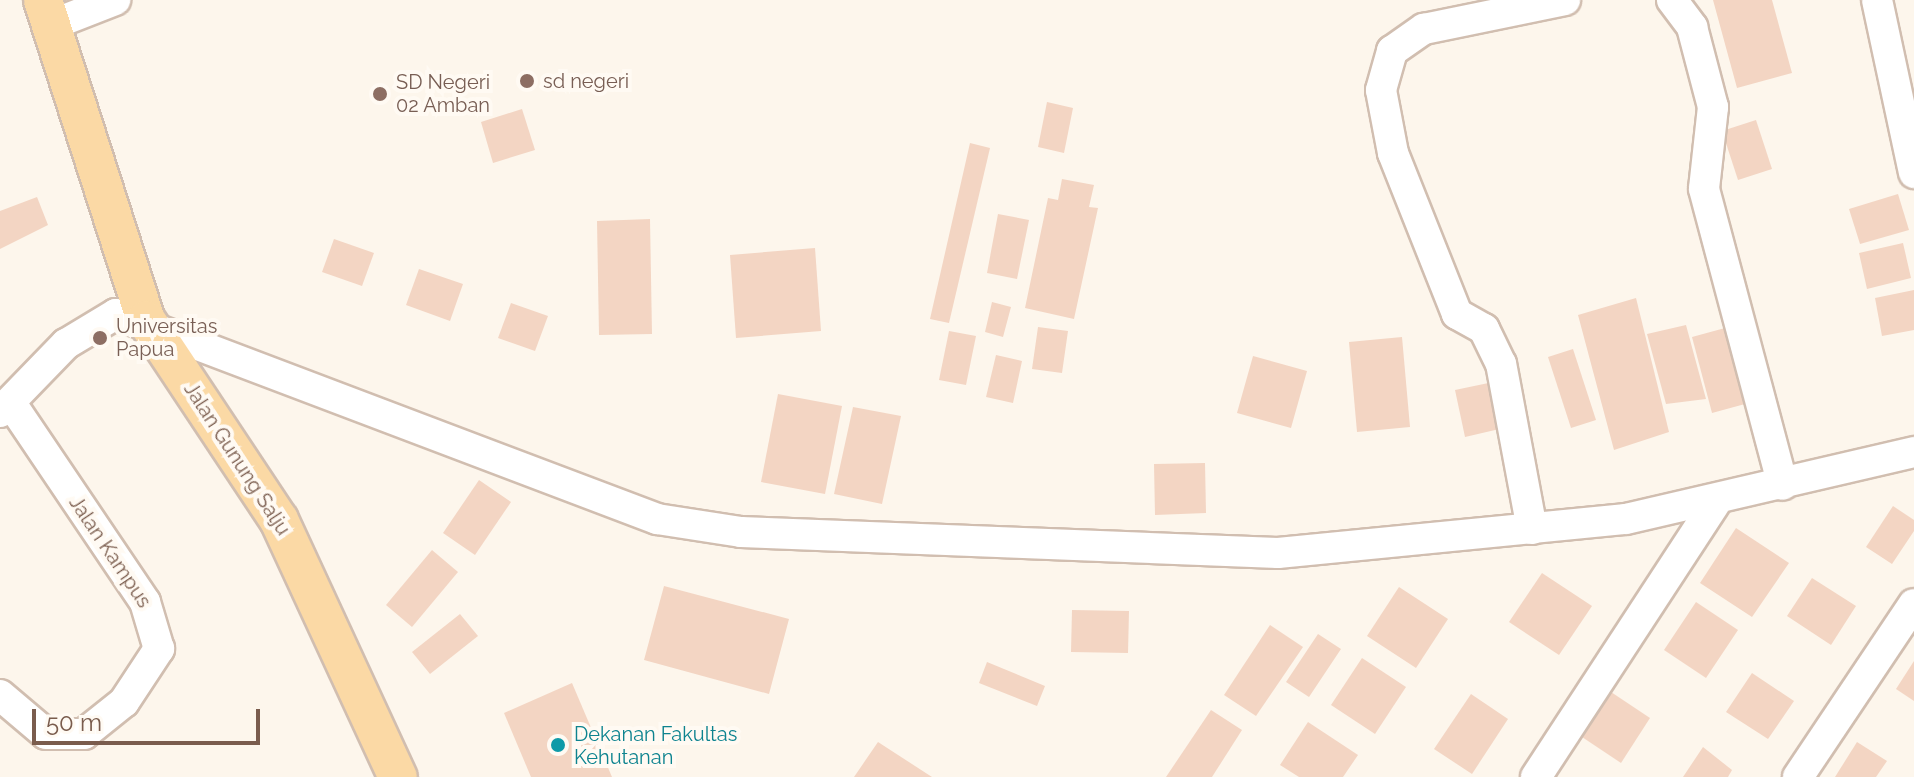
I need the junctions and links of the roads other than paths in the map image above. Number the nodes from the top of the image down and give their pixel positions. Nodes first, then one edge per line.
1 (115, 0) edge
2 (1565, 0) edge
3 (1672, 0) edge
4 (1877, 0) edge
5 (47, 12) edge
6 (1914, 173) edge
7 (146, 320) junction
8 (5, 407) edge
9 (1914, 452) edge
10 (1783, 485) junction
11 (1715, 503) junction
12 (1532, 529) junction
13 (1914, 604) edge
14 (0, 695) edge
15 (398, 777) edge
16 (1536, 777) edge
17 (1798, 777) edge

1 - 5 street
2 - 12 street
3 - 10 street
4 - 6 street
5 - 7 main road, Jalan Gunung Salju
7 - 8 street
7 - 12 street
7 - 15 main road, Jalan Gunung Salju
8 - 14 street, Jalan Kampus
9 - 10 street
10 - 11 street
11 - 12 street
11 - 16 street
13 - 17 street

